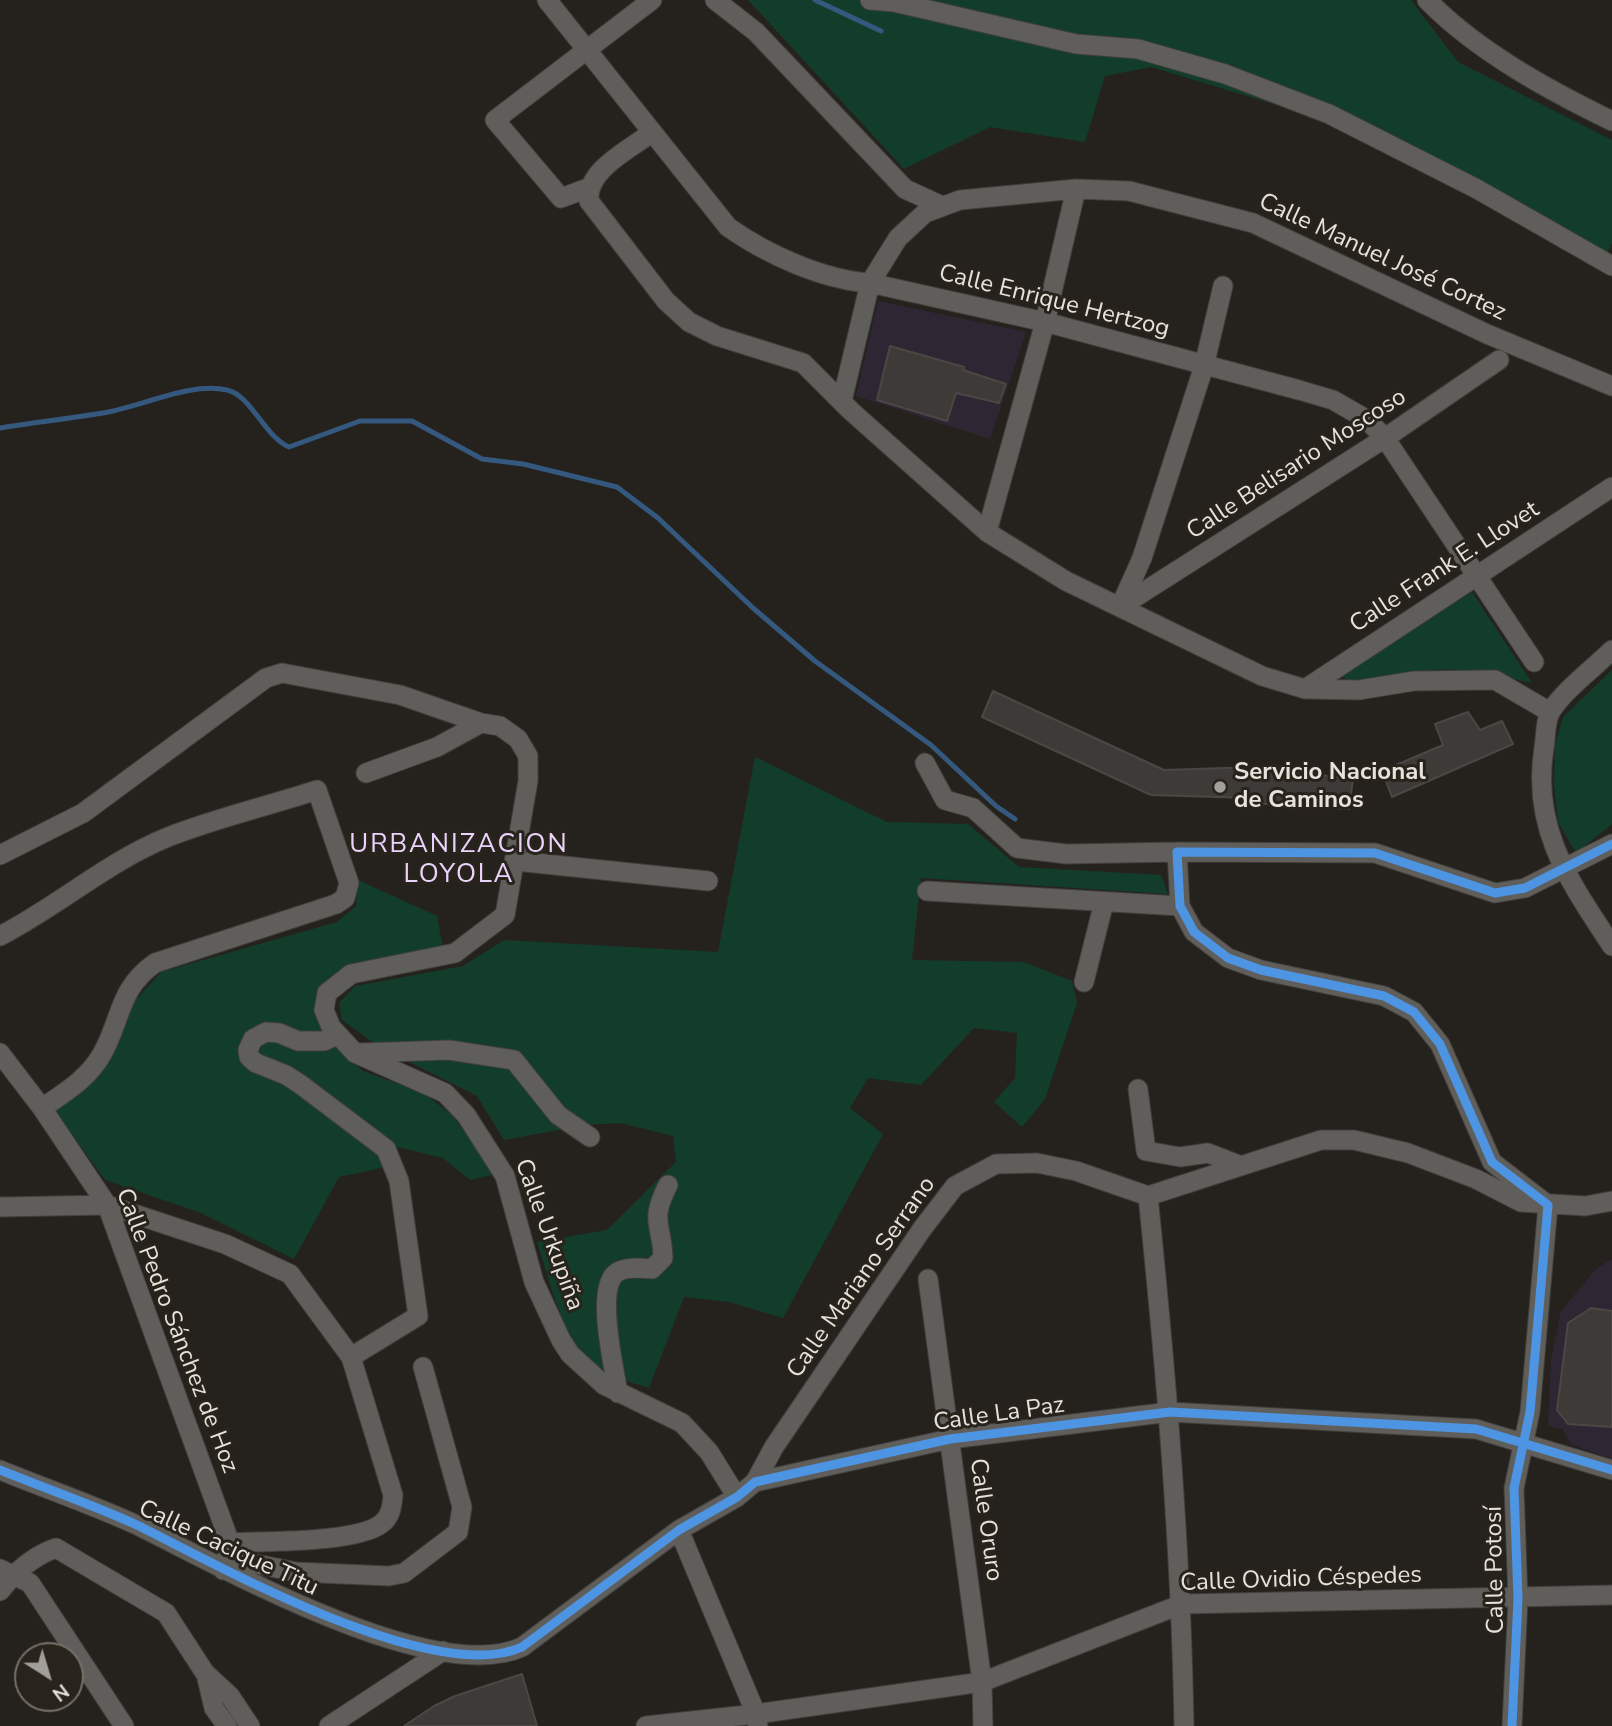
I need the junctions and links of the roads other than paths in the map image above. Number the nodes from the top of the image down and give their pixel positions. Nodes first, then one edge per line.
1 (547, 0) edge
2 (652, 0) edge
3 (715, 0) edge
4 (870, 0) edge
5 (1427, 0) edge
6 (586, 50) junction
7 (1612, 121) edge
8 (652, 133) junction
9 (588, 188) junction
10 (1076, 189) junction
11 (942, 206) junction
12 (1612, 266) edge
13 (870, 283) junction
14 (1223, 286) dead end
15 (1045, 322) junction
16 (1499, 360) dead end
17 (1204, 366) junction
18 (1612, 386) edge
19 (842, 401) junction
20 (1385, 438) junction
21 (1612, 487) edge
22 (987, 532) junction
23 (1477, 576) junction
24 (1120, 607) junction
25 (1612, 650) edge
26 (1534, 662) dead end
27 (1305, 690) junction
28 (1550, 712) junction
29 (481, 723) junction
30 (925, 763) dead end
31 (366, 773) dead end
32 (1612, 844) edge
33 (1177, 852) junction
34 (0, 855) edge
35 (516, 861) junction
36 (1563, 871) junction
37 (708, 881) dead end
38 (928, 891) dead end
39 (1104, 901) junction
40 (1180, 906) junction
41 (0, 936) edge
42 (1612, 946) edge
43 (1084, 982) dead end
44 (337, 1035) junction
45 (0, 1053) edge
46 (355, 1053) junction
47 (1138, 1089) dead end
48 (42, 1108) junction
49 (590, 1137) dead end
50 (1239, 1165) junction
51 (668, 1185) dead end
52 (1148, 1196) junction
53 (1612, 1201) edge
54 (107, 1205) junction
55 (1548, 1205) junction
56 (0, 1207) edge
57 (928, 1279) dead end
58 (351, 1357) junction
59 (423, 1367) dead end
60 (618, 1393) junction
61 (1170, 1412) junction
62 (950, 1439) junction
63 (1524, 1441) junction
64 (0, 1470) edge
65 (1612, 1470) edge
66 (755, 1482) junction
67 (737, 1496) junction
68 (679, 1530) junction
69 (227, 1557) junction
70 (7, 1571) edge
71 (0, 1591) edge
72 (1612, 1595) edge
73 (1518, 1599) junction
74 (1182, 1604) junction
75 (443, 1651) junction
76 (205, 1673) junction
77 (982, 1682) junction
78 (757, 1720) edge
79 (124, 1726) edge
80 (227, 1726) edge
81 (250, 1726) edge
82 (330, 1726) edge
83 (646, 1726) edge
84 (983, 1726) edge
85 (1184, 1726) edge
86 (1512, 1726) edge

1 - 6 street, Calle Enrique Hertzog
2 - 6 street
3 - 11 street
4 - 12 street
5 - 7 street
6 - 8 street, Calle Enrique Hertzog
6 - 9 street
8 - 9 street
8 - 13 street, Calle Enrique Hertzog
9 - 19 street
10 - 11 street, Calle Manuel José Cortez
10 - 15 street
10 - 18 street, Calle Manuel José Cortez
11 - 13 street, Calle Manuel José Cortez
13 - 15 street, Calle Enrique Hertzog
13 - 19 street, Calle Manuel José Cortez
14 - 17 street
15 - 17 street, Calle Enrique Hertzog
15 - 22 street
16 - 20 street, Calle Belisario Moscoso
17 - 20 street, Calle Enrique Hertzog
17 - 24 street
19 - 22 street
20 - 23 street, Calle Enrique Hertzog
20 - 24 street, Calle Belisario Moscoso
21 - 23 street, Calle Frank E. Llovet
22 - 24 street
23 - 26 street, Calle Enrique Hertzog
23 - 27 street, Calle Frank E. Llovet
24 - 27 street
25 - 28 street
27 - 28 street
28 - 36 street
29 - 31 street
29 - 34 street, Calle Urkupiña
29 - 35 street, Calle Urkupiña
30 - 33 street
32 - 36 street
33 - 36 street
33 - 40 street
35 - 37 street
35 - 44 street, Calle Urkupiña
36 - 42 street
38 - 39 street
39 - 40 street
39 - 43 street
40 - 55 street
41 - 48 street
44 - 46 street, Calle Urkupiña
44 - 58 street
45 - 48 street, Calle Pedro Sánchez de Hoz
46 - 49 street
46 - 60 street, Calle Urkupiña
47 - 50 street
48 - 54 street, Calle Pedro Sánchez de Hoz
50 - 52 street
50 - 55 street
51 - 60 street
52 - 61 street
52 - 66 street, Calle Mariano Serrano
53 - 55 street
54 - 56 street
54 - 58 street
54 - 69 street, Calle Pedro Sánchez de Hoz
55 - 63 street, Calle Potosí
57 - 62 street, Calle Oruro
58 - 69 street
59 - 69 street
60 - 67 street, Calle Urkupiña
61 - 62 street, Calle La Paz
61 - 63 street, Calle La Paz
61 - 74 street
62 - 66 street, Calle La Paz
62 - 77 street, Calle Oruro
63 - 65 street, Calle La Paz
63 - 73 street, Calle Potosí
64 - 69 street, Calle Cacique Titu
66 - 67 street, Calle La Paz
67 - 68 street, Calle La Paz
68 - 75 street, Calle La Paz
68 - 78 street
69 - 75 street, Calle Cacique Titu
70 - 71 street
70 - 76 street
70 - 79 street
72 - 73 street, Calle Ovidio Céspedes
73 - 74 street, Calle Ovidio Céspedes
73 - 86 street, Calle Potosí
74 - 77 street, Calle Ovidio Céspedes
74 - 85 street
75 - 82 street
76 - 80 street
76 - 81 street
77 - 78 street, Calle Ovidio Céspedes
77 - 84 street, Calle Oruro
78 - 83 street, Calle Ovidio Céspedes

